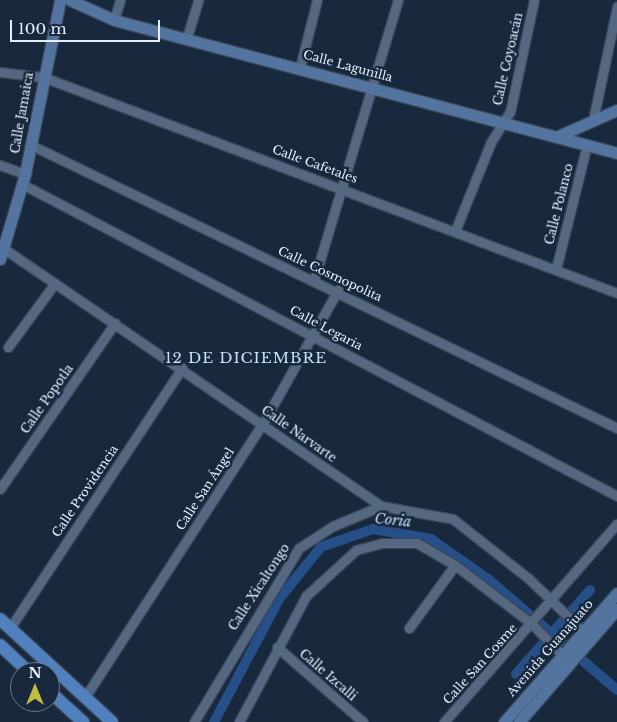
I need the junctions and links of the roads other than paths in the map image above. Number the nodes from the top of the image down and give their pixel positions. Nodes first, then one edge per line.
1 (60, 0) edge
2 (70, 0) edge
3 (120, 0) edge
4 (198, 0) edge
5 (317, 0) edge
6 (398, 0) edge
7 (534, 0) edge
8 (80, 3) edge
9 (617, 7) edge
10 (114, 20) junction
11 (187, 37) junction
12 (300, 67) junction
13 (0, 72) edge
14 (42, 77) junction
15 (375, 88) junction
16 (617, 110) edge
17 (593, 120) junction
18 (504, 122) junction
19 (556, 137) junction
20 (31, 145) junction
21 (587, 145) junction
22 (617, 153) edge
23 (0, 165) edge
24 (24, 179) junction
25 (342, 187) junction
26 (455, 231) junction
27 (1, 250) edge
28 (556, 269) junction
29 (314, 280) junction
30 (55, 283) junction
31 (338, 290) junction
32 (617, 293) edge
33 (115, 323) junction
34 (311, 334) junction
35 (8, 346) dead end
36 (182, 368) junction
37 (263, 424) junction
38 (617, 428) edge
39 (0, 489) edge
40 (617, 496) edge
41 (381, 506) junction
42 (617, 524) edge
43 (455, 565) junction
44 (617, 593) edge
45 (552, 603) junction
46 (617, 609) edge
47 (0, 619) edge
48 (534, 625) junction
49 (10, 628) junction
50 (409, 628) dead end
51 (582, 632) junction
52 (0, 645) edge
53 (277, 647) junction
54 (567, 655) junction
55 (18, 662) edge
56 (85, 697) junction
57 (60, 701) edge
58 (83, 722) edge
59 (112, 722) edge
60 (194, 722) edge
61 (239, 722) edge
62 (363, 722) edge
63 (444, 722) edge
64 (504, 722) edge
65 (519, 722) edge

1 - 14 street, Calle Jamaica
2 - 8 street, Calle Lagunilla
3 - 10 street
4 - 11 street
5 - 12 street
6 - 15 street
7 - 18 street, Calle Coyoacán
8 - 10 street, Calle Lagunilla
9 - 17 street
10 - 11 street, Calle Lagunilla
11 - 12 street, Calle Lagunilla
12 - 15 street, Calle Lagunilla
13 - 14 street, Calle Cafetales
14 - 20 street, Calle Jamaica
14 - 25 street, Calle Cafetales
15 - 18 street, Calle Lagunilla
15 - 25 street
16 - 17 street
17 - 19 street
18 - 19 street, Calle Lagunilla
18 - 26 street, Calle Coyoacán
19 - 21 street, Calle Lagunilla
20 - 24 street, Calle Jamaica
20 - 29 street, Calle Cosmopolita
21 - 22 street, Calle Lagunilla
21 - 28 street, Calle Polanco
23 - 24 street, Calle Legaria
24 - 27 street, Calle Jamaica
24 - 34 street, Calle Legaria
25 - 26 street, Calle Cafetales
25 - 29 street
26 - 28 street, Calle Cafetales
27 - 30 street, Calle Narvarte
28 - 32 street, Calle Cafetales
29 - 31 street, Calle Cosmopolita
30 - 33 street, Calle Narvarte
30 - 35 street
31 - 34 street, Calle San Ángel
31 - 38 street, Calle Cosmopolita
33 - 36 street, Calle Narvarte
33 - 39 street, Calle Popotla
34 - 37 street, Calle San Ángel
34 - 40 street, Calle Legaria
36 - 37 street, Calle Narvarte
36 - 49 street, Calle Providencia
37 - 41 street, Calle Narvarte
37 - 56 street, Calle San Ángel
41 - 45 street, Calle Narvarte
41 - 60 street, Calle Xicaltongo
42 - 45 street
43 - 48 street
43 - 50 street
43 - 53 street
44 - 51 street, Avenida Guanajuato
45 - 48 street
45 - 51 street, Calle Narvarte
46 - 54 street, Avenida Guanajuato
47 - 49 main road
48 - 54 street
48 - 63 street, Calle San Cosme
49 - 56 main road
51 - 54 street, Avenida Guanajuato
52 - 55 main road
53 - 61 street
53 - 62 street, Calle Izcalli
54 - 64 street, Avenida Guanajuato
54 - 65 street, Avenida Guanajuato
56 - 59 main road
57 - 58 main road

